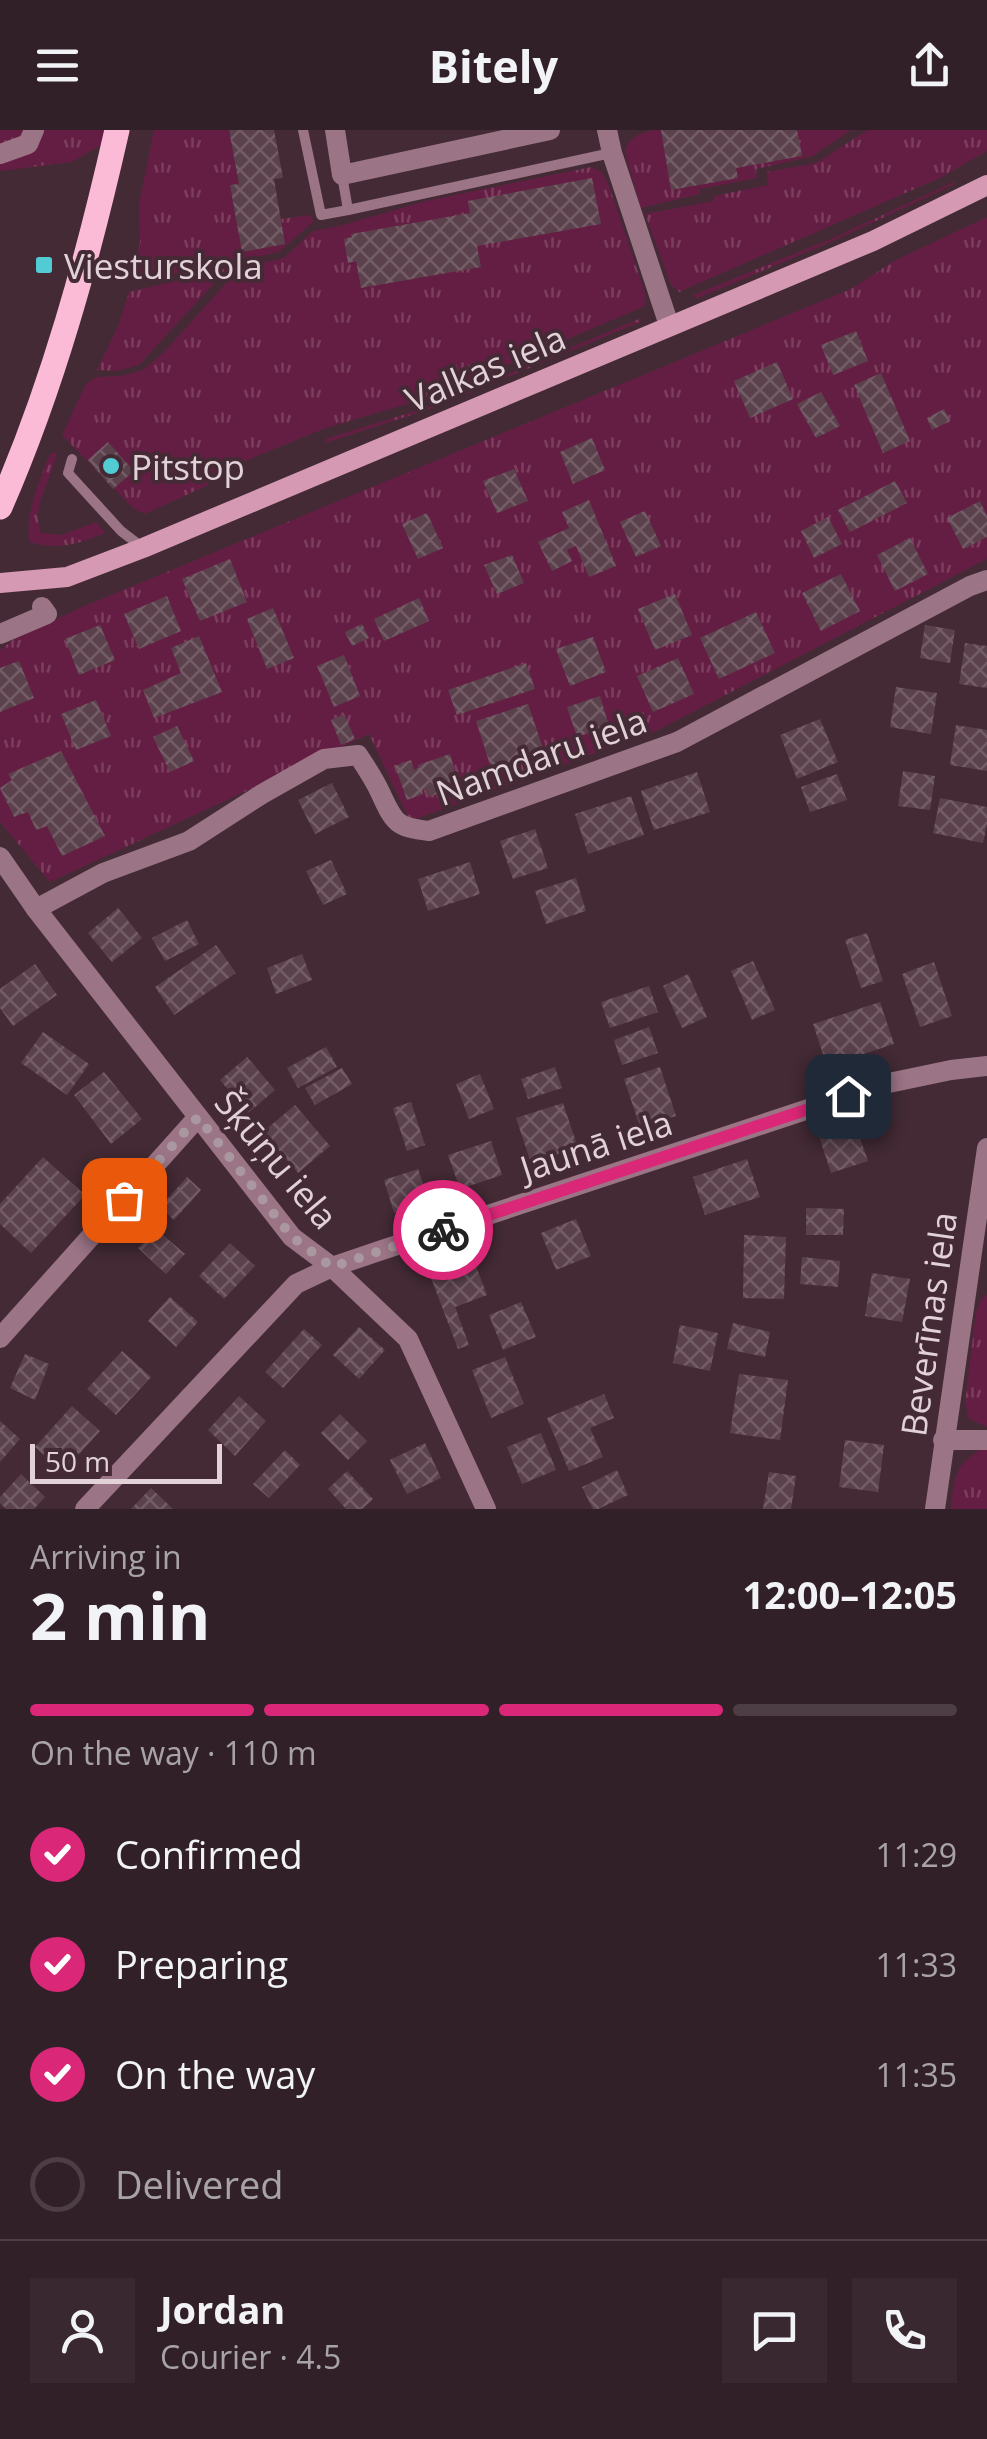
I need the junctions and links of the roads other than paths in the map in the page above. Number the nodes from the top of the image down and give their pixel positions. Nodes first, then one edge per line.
1 (34, 130) edge
2 (117, 130) edge
3 (302, 130) edge
4 (336, 130) edge
5 (550, 130) edge
6 (607, 130) edge
7 (612, 152) junction
8 (0, 154) edge
9 (342, 175) junction
10 (987, 185) edge
11 (348, 210) junction
12 (669, 325) junction
13 (72, 459) dead end
14 (0, 507) edge
15 (143, 548) junction
16 (987, 580) edge
17 (0, 583) edge
18 (42, 607) dead end
19 (0, 634) edge
20 (0, 857) edge
21 (36, 909) junction
22 (987, 1066) edge
23 (198, 1117) junction
24 (987, 1148) edge
25 (332, 1267) junction
26 (0, 1338) edge
27 (944, 1440) junction
28 (987, 1440) edge
29 (85, 1509) edge
30 (486, 1509) edge
31 (935, 1509) edge

1 - 8 street
2 - 14 main road
3 - 11 lane
4 - 9 street
5 - 9 street
6 - 7 street
7 - 11 lane
7 - 12 street
9 - 11 lane
10 - 12 main road, Valkas iela
12 - 15 main road, Valkas iela
13 - 15 lane
15 - 17 main road, Valkas iela
16 - 21 street, Namdaru iela
18 - 19 street
20 - 21 street, Šķūņu iela
21 - 23 street, Šķūņu iela
22 - 25 street, Jaunā iela
23 - 25 street, Šķūņu iela
23 - 26 street
24 - 27 street, Beverīnas iela
25 - 29 street, Jaunā iela
25 - 30 street, Šķūņu iela
27 - 28 street
27 - 31 street, Beverīnas iela

